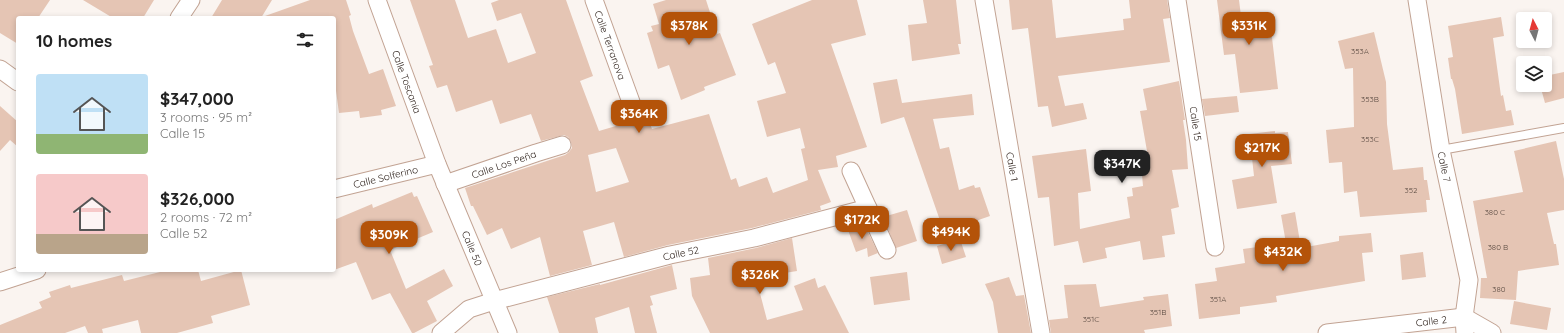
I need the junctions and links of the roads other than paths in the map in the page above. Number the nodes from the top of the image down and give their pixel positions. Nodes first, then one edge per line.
1 (191, 0) edge
2 (377, 0) edge
3 (594, 0) edge
4 (984, 0) edge
5 (1177, 0) edge
6 (1417, 0) edge
7 (180, 16) edge
8 (0, 69) edge
9 (16, 81) edge
10 (635, 113) dead end
11 (1564, 128) edge
12 (562, 145) dead end
13 (1441, 150) junction
14 (437, 164) junction
15 (851, 171) dead end
16 (445, 184) junction
17 (336, 189) edge
18 (868, 208) junction
19 (1215, 247) dead end
20 (887, 250) dead end
21 (31, 272) edge
22 (0, 282) edge
23 (494, 301) junction
24 (1464, 325) edge
25 (441, 333) edge
26 (508, 333) edge
27 (1041, 333) edge
28 (1327, 333) edge
29 (1492, 333) edge

1 - 7 street
2 - 14 street, Calle Toscania
3 - 10 street, Calle Terranova
4 - 27 street, Calle 1
5 - 19 street, Calle 15
6 - 13 street, Calle 7
8 - 9 street
11 - 13 lane
12 - 16 street, Calle Los Peña
13 - 24 street, Calle 7
14 - 16 street, Calle 50
14 - 17 street, Calle Solferino
15 - 18 street
16 - 23 street, Calle 50
18 - 20 street
18 - 23 street, Calle 52
21 - 22 street
23 - 25 street, Calle 52
23 - 26 street, Calle 50
24 - 28 street, Calle 2
24 - 29 street

